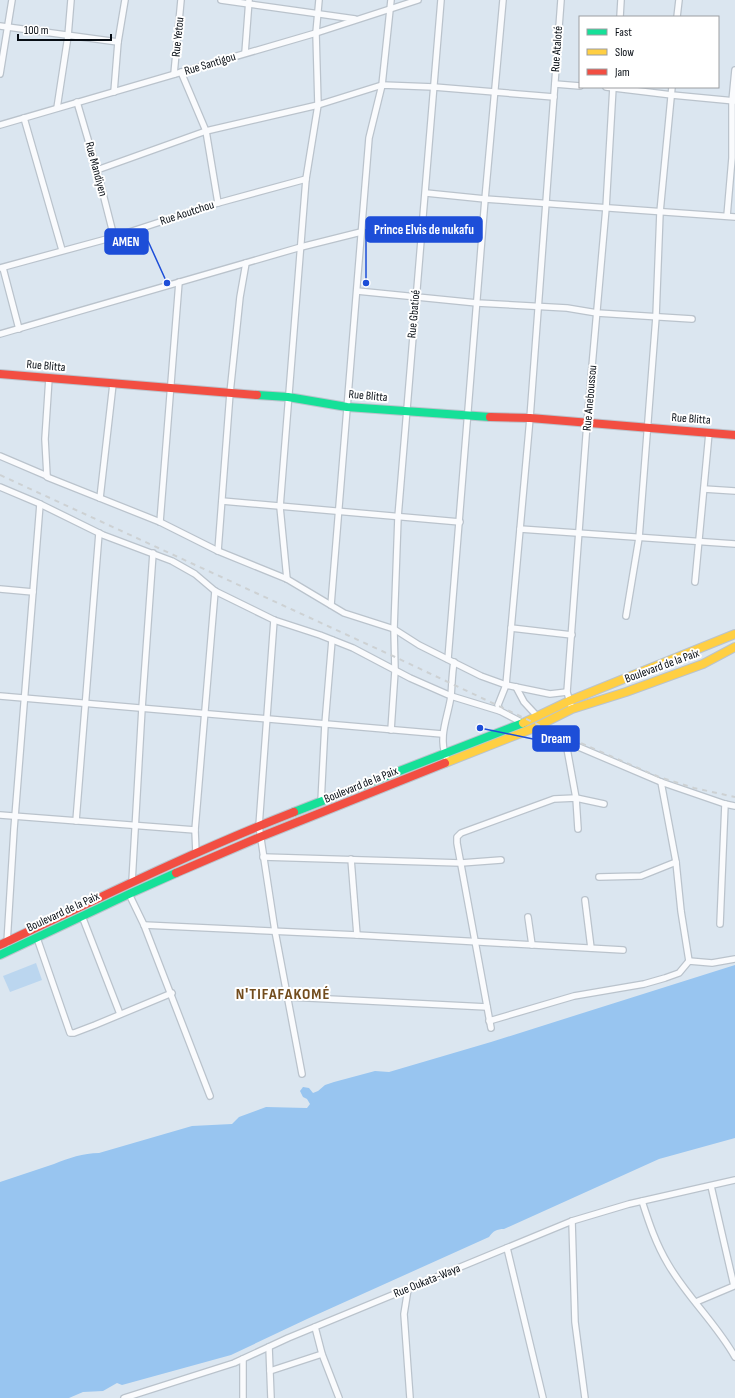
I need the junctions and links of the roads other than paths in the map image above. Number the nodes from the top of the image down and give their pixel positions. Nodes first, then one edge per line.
1 (12, 0) edge
2 (71, 0) edge
3 (125, 0) edge
4 (182, 0) edge
5 (221, 0) edge
6 (319, 0) edge
7 (391, 0) edge
8 (418, 0) edge
9 (441, 0) edge
10 (503, 0) edge
11 (561, 0) edge
12 (621, 0) edge
13 (679, 0) edge
14 (249, 2) edge
15 (390, 8) junction
16 (318, 14) junction
17 (620, 16) edge
18 (677, 16) edge
19 (357, 19) junction
20 (0, 26) edge
21 (8, 28) junction
22 (316, 33) junction
23 (68, 36) junction
24 (118, 42) junction
25 (245, 53) junction
26 (735, 70) edge
27 (181, 72) junction
28 (0, 74) edge
29 (174, 74) junction
30 (554, 84) junction
31 (382, 85) junction
32 (579, 86) edge
33 (434, 87) junction
34 (613, 88) edge
35 (620, 88) edge
36 (672, 88) edge
37 (114, 92) junction
38 (494, 93) junction
39 (672, 95) junction
40 (554, 97) junction
41 (733, 101) edge
42 (77, 102) junction
43 (318, 105) junction
44 (57, 108) junction
45 (24, 118) junction
46 (0, 125) edge
47 (206, 131) junction
48 (734, 158) edge
49 (98, 170) junction
50 (306, 179) junction
51 (426, 193) junction
52 (485, 199) junction
53 (545, 202) junction
54 (218, 203) junction
55 (606, 208) junction
56 (660, 212) junction
57 (726, 216) junction
58 (735, 217) edge
59 (361, 232) junction
60 (114, 237) junction
61 (301, 247) junction
62 (62, 250) junction
63 (246, 263) junction
64 (1, 268) edge
65 (179, 282) junction
66 (357, 291) junction
67 (415, 296) junction
68 (477, 303) junction
69 (538, 306) junction
70 (597, 313) junction
71 (656, 317) junction
72 (692, 320) dead end
73 (19, 329) junction
74 (0, 334) edge
75 (0, 374) edge
76 (49, 378) junction
77 (112, 384) junction
78 (171, 388) junction
79 (230, 393) junction
80 (288, 397) junction
81 (347, 407) junction
82 (406, 412) junction
83 (467, 416) junction
84 (530, 418) junction
85 (587, 423) junction
86 (648, 428) junction
87 (709, 433) junction
88 (735, 435) edge
89 (0, 456) edge
90 (47, 476) junction
91 (0, 487) edge
92 (704, 489) junction
93 (735, 491) edge
94 (100, 498) junction
95 (222, 501) junction
96 (40, 504) junction
97 (280, 507) junction
98 (339, 512) junction
99 (398, 517) junction
100 (160, 522) junction
101 (460, 522) junction
102 (520, 529) junction
103 (99, 533) junction
104 (580, 534) junction
105 (639, 538) junction
106 (699, 542) junction
107 (735, 544) edge
108 (218, 551) junction
109 (154, 553) junction
110 (287, 579) junction
111 (695, 582) dead end
112 (0, 589) edge
113 (215, 591) junction
114 (33, 592) junction
115 (331, 605) junction
116 (626, 616) dead end
117 (274, 620) junction
118 (511, 628) junction
119 (394, 629) junction
120 (572, 635) junction
121 (733, 635) edge
122 (332, 640) junction
123 (735, 647) edge
124 (448, 659) junction
125 (454, 662) junction
126 (652, 668) junction
127 (395, 671) junction
128 (657, 681) junction
129 (506, 685) junction
130 (516, 687) junction
131 (0, 696) edge
132 (451, 696) junction
133 (25, 698) junction
134 (570, 701) junction
135 (85, 704) junction
136 (142, 708) junction
137 (500, 711) junction
138 (205, 714) junction
139 (267, 719) junction
140 (529, 720) junction
141 (325, 724) junction
142 (534, 728) junction
143 (391, 730) junction
144 (442, 734) junction
145 (566, 743) junction
146 (444, 753) junction
147 (448, 763) junction
148 (661, 782) junction
149 (576, 798) junction
150 (321, 802) junction
151 (604, 804) dead end
152 (725, 804) junction
153 (735, 806) edge
154 (0, 815) edge
155 (15, 816) junction
156 (76, 821) junction
157 (134, 826) junction
158 (259, 826) junction
159 (195, 830) junction
160 (578, 830) dead end
161 (260, 837) junction
162 (196, 853) junction
163 (263, 857) junction
164 (351, 859) junction
165 (501, 860) dead end
166 (676, 862) junction
167 (461, 863) junction
168 (600, 877) dead end
169 (132, 882) junction
170 (129, 894) junction
171 (585, 900) dead end
172 (82, 916) junction
173 (528, 917) dead end
174 (720, 924) dead end
175 (144, 925) junction
176 (275, 931) junction
177 (357, 934) junction
178 (37, 938) junction
179 (474, 941) junction
180 (532, 945) junction
181 (6, 946) edge
182 (590, 948) junction
183 (623, 950) dead end
184 (0, 955) edge
185 (735, 959) edge
186 (689, 961) junction
187 (172, 993) junction
188 (289, 997) junction
189 (487, 1008) junction
190 (120, 1014) junction
191 (489, 1021) junction
192 (491, 1028) dead end
193 (302, 1074) dead end
194 (210, 1096) dead end
195 (735, 1180) edge
196 (711, 1186) junction
197 (642, 1201) junction
198 (572, 1221) junction
199 (507, 1248) junction
200 (408, 1289) junction
201 (696, 1302) junction
202 (315, 1327) junction
203 (269, 1347) junction
204 (322, 1354) junction
205 (735, 1357) edge
206 (242, 1359) junction
207 (270, 1371) junction
208 (124, 1398) edge
209 (243, 1398) edge
210 (271, 1398) edge
211 (339, 1398) edge
212 (410, 1398) edge
213 (542, 1398) edge
214 (585, 1398) edge

1 - 21 street
2 - 23 street
3 - 24 street
4 - 29 street, Rue Yetou
5 - 14 street
6 - 16 street
7 - 15 street
8 - 15 street, Rue Santigou
9 - 33 street, Rue Gbatioé
10 - 38 street
11 - 30 street, Rue Ataloté
12 - 17 street
13 - 18 street
14 - 16 street
14 - 25 street
15 - 19 street, Rue Santigou
15 - 31 street
16 - 19 street
16 - 22 street
19 - 22 street, Rue Santigou
20 - 21 street
21 - 23 street
21 - 28 street
22 - 25 street, Rue Santigou
22 - 43 street
23 - 24 street
23 - 44 street
24 - 37 street
25 - 27 street, Rue Santigou
26 - 41 street
27 - 29 street, Rue Santigou
27 - 47 street
29 - 37 street, Rue Santigou
30 - 32 street
30 - 40 street, Rue Ataloté
31 - 33 street
31 - 43 street
31 - 59 street
33 - 38 street
33 - 51 street, Rue Gbatioé
34 - 55 street, Rue Aneboussou
35 - 39 street
36 - 39 street
37 - 42 street, Rue Santigou
38 - 40 street
38 - 52 street
39 - 41 street
39 - 56 street
40 - 53 street, Rue Ataloté
41 - 48 street
42 - 44 street, Rue Santigou
42 - 49 street, Rue Mandiyen
43 - 47 street
43 - 50 street
44 - 45 street, Rue Santigou
45 - 46 street, Rue Santigou
45 - 62 street
47 - 49 street
47 - 54 street
48 - 57 street
49 - 60 street, Rue Mandiyen
50 - 54 street, Rue Aoutchou
50 - 61 street
51 - 52 street
51 - 67 street, Rue Gbatioé
52 - 53 street
52 - 68 street
53 - 55 street
53 - 69 street, Rue Ataloté
54 - 60 street, Rue Aoutchou
55 - 56 street
55 - 70 street, Rue Aneboussou
56 - 57 street
56 - 71 street
57 - 58 street
59 - 61 street
59 - 66 street
60 - 62 street, Rue Aoutchou
61 - 63 street
61 - 80 street
62 - 64 street, Rue Aoutchou
63 - 65 street
63 - 79 street
64 - 73 street
65 - 73 street
65 - 78 street
66 - 67 street
66 - 81 street
67 - 68 street
67 - 82 street, Rue Gbatioé
68 - 69 street
68 - 83 street
69 - 70 street
69 - 84 street, Rue Ataloté
70 - 71 street
70 - 85 street, Rue Aneboussou
71 - 72 street
71 - 86 street
73 - 74 street
75 - 76 main road, Rue Blitta
76 - 77 main road, Rue Blitta
76 - 90 street
77 - 78 main road, Rue Blitta
77 - 94 street
78 - 79 main road, Rue Blitta
78 - 100 street
79 - 80 main road, Rue Blitta
79 - 95 street
80 - 81 main road, Rue Blitta
80 - 97 street
81 - 82 main road, Rue Blitta
81 - 98 street
82 - 83 main road, Rue Blitta
82 - 99 street, Rue Gbatioé
83 - 84 main road, Rue Blitta
83 - 101 street
84 - 85 main road, Rue Blitta
84 - 102 street, Rue Ataloté
85 - 86 main road, Rue Blitta
85 - 104 street, Rue Aneboussou
86 - 87 main road, Rue Blitta
86 - 105 street
87 - 88 main road, Rue Blitta
87 - 92 street
89 - 90 street
90 - 94 street
91 - 96 street
92 - 93 street
92 - 106 street
94 - 100 street
95 - 97 street
95 - 108 street
96 - 103 street
96 - 114 street
97 - 98 street
97 - 110 street
98 - 99 street
98 - 115 street
99 - 101 street
99 - 119 street, Rue Gbatioé
100 - 108 street
101 - 124 street
102 - 104 street
102 - 118 street, Rue Ataloté
103 - 109 street
103 - 135 street
104 - 105 street
104 - 120 street, Rue Aneboussou
105 - 106 street
105 - 116 street
106 - 107 street
106 - 111 street
108 - 110 street
109 - 113 street
109 - 136 street
110 - 115 street
112 - 114 street
113 - 117 street
113 - 138 street
114 - 133 street
115 - 119 street
117 - 122 street
117 - 139 street
118 - 120 street
118 - 129 street, Rue Ataloté
119 - 124 street
119 - 127 street, Rue Gbatioé
120 - 134 street, Rue Aneboussou
121 - 126 main road, Boulevard de la Paix
122 - 127 street
122 - 141 street
123 - 128 main road, Boulevard de la Paix
124 - 125 street
125 - 129 street
125 - 132 street
126 - 128 main road
126 - 134 main road, Boulevard de la Paix
127 - 132 street
127 - 143 street, Rue Gbatioé
128 - 134 main road, Boulevard de la Paix
129 - 130 street
129 - 137 street, Rue Ataloté
130 - 134 street
130 - 140 street
131 - 133 street
132 - 137 street
132 - 144 street
133 - 135 street
133 - 155 street
134 - 140 main road, Boulevard de la Paix
134 - 142 main road, Boulevard de la Paix
135 - 136 street
135 - 156 street
136 - 138 street
136 - 157 street
137 - 140 street
138 - 139 street
138 - 159 street
139 - 141 street
139 - 158 street
140 - 146 main road, Boulevard de la Paix
141 - 143 street
141 - 150 street
142 - 145 street
142 - 147 main road, Boulevard de la Paix
143 - 144 street
144 - 146 street
145 - 148 street
145 - 149 street
146 - 147 street
146 - 150 main road, Boulevard de la Paix
147 - 161 main road, Boulevard de la Paix
148 - 152 street
148 - 166 street
149 - 151 street
149 - 160 street
149 - 167 street
150 - 158 main road, Boulevard de la Paix
152 - 153 street
152 - 174 street
154 - 155 street
155 - 156 street
155 - 181 street
156 - 157 street
157 - 159 street
157 - 169 street
158 - 161 street
158 - 162 main road, Boulevard de la Paix
159 - 162 street
161 - 163 street
161 - 170 main road, Boulevard de la Paix
162 - 169 main road, Boulevard de la Paix
163 - 164 street
163 - 176 street
164 - 167 street
164 - 177 street
165 - 167 street
166 - 168 street
166 - 186 street
167 - 179 street
169 - 181 main road, Boulevard de la Paix
170 - 172 main road, Boulevard de la Paix
170 - 175 street
171 - 182 street
172 - 178 main road, Boulevard de la Paix
172 - 190 street
173 - 180 street
175 - 176 street
175 - 187 street
176 - 177 street
176 - 188 street
177 - 179 street
178 - 181 main road, Boulevard de la Paix
178 - 190 street
179 - 180 street
179 - 189 street
180 - 182 street
181 - 184 main road, Boulevard de la Paix
182 - 183 street
185 - 186 street
186 - 191 street
187 - 190 street
187 - 194 street
188 - 189 street
188 - 193 street
189 - 191 street
191 - 192 street
195 - 196 street, Rue Oukata-Waya
196 - 197 street, Rue Oukata-Waya
196 - 201 street
197 - 198 street, Rue Oukata-Waya
197 - 201 street
198 - 199 street, Rue Oukata-Waya
198 - 214 street
199 - 200 street, Rue Oukata-Waya
199 - 213 street
200 - 202 street, Rue Oukata-Waya
200 - 212 street
201 - 205 street
202 - 203 street, Rue Oukata-Waya
202 - 204 street
203 - 206 street, Rue Oukata-Waya
203 - 207 street
204 - 207 street
204 - 211 street
206 - 208 street, Rue Oukata-Waya
206 - 209 street
207 - 210 street

